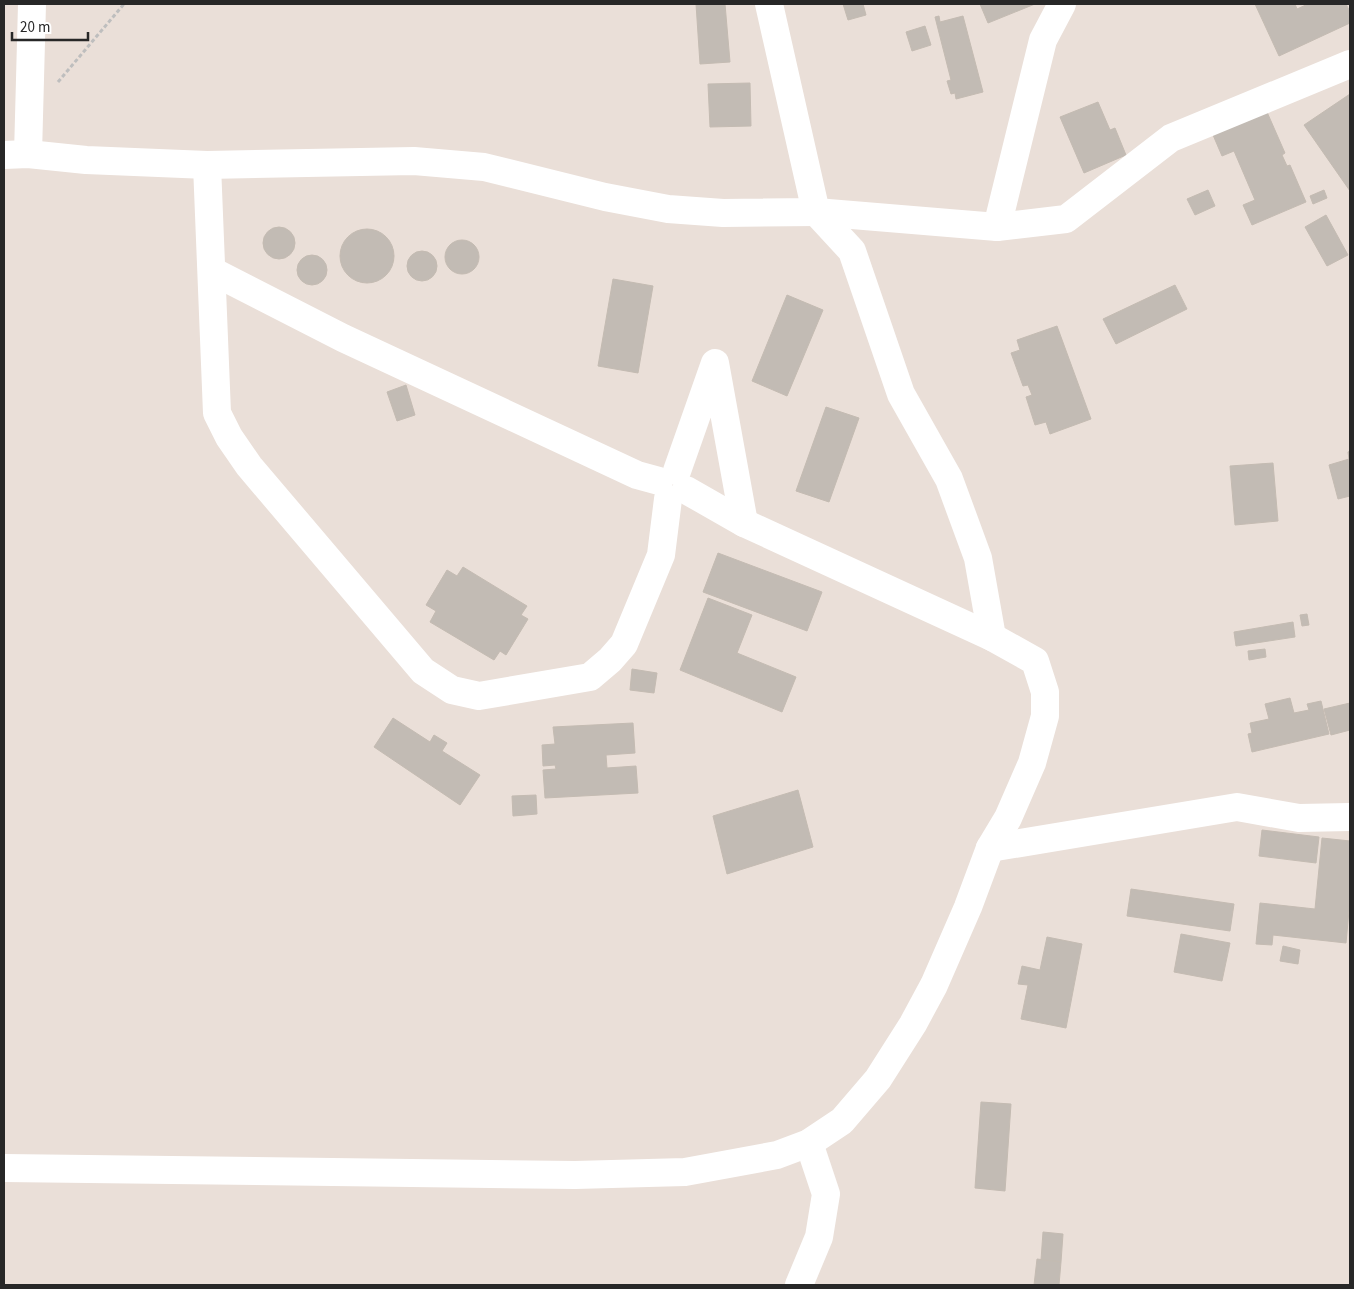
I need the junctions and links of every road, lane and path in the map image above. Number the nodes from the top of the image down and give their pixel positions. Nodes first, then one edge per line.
1 (32, 4) edge
2 (124, 4) edge
3 (769, 4) edge
4 (1062, 4) edge
5 (1350, 64) edge
6 (29, 117) junction
7 (16, 155) edge
8 (207, 165) junction
9 (816, 212) junction
10 (997, 227) junction
11 (212, 271) junction
12 (673, 485) junction
13 (744, 523) junction
14 (992, 637) junction
15 (1350, 817) edge
16 (990, 848) junction
17 (809, 1143) junction
18 (4, 1168) edge
19 (799, 1285) edge

1 - 6 street
2 - 6 path
3 - 9 street
4 - 10 street
5 - 10 street
6 - 7 street
7 - 8 street
8 - 9 street
8 - 11 street
9 - 10 street
9 - 14 street
11 - 12 street
11 - 12 street
12 - 13 street
12 - 13 street
13 - 14 street
14 - 16 street
15 - 16 street
16 - 17 street
17 - 18 street
17 - 19 street

